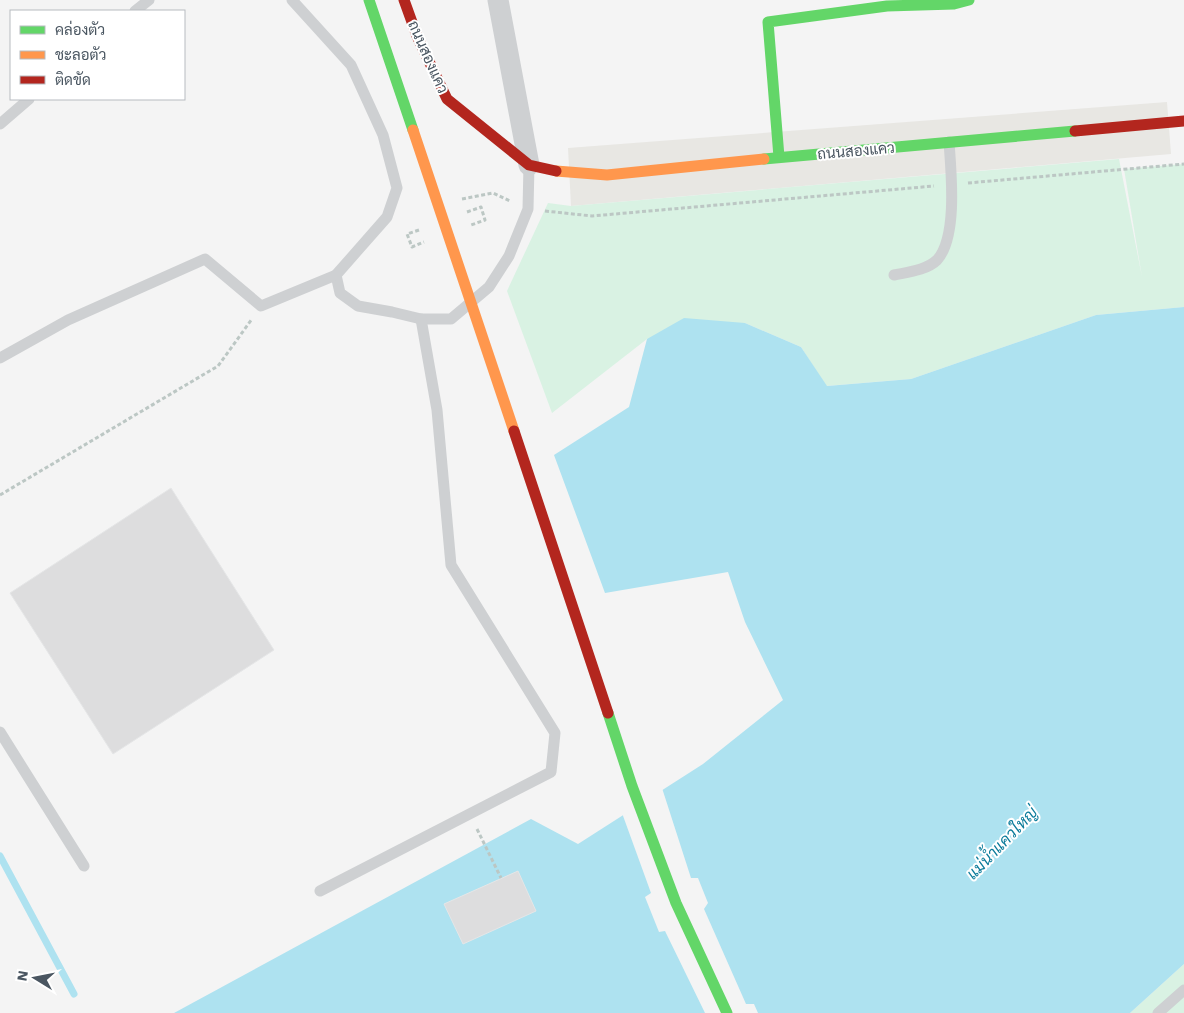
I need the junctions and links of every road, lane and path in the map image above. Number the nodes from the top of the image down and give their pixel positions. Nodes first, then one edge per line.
1 (149, 0) edge
2 (292, 0) edge
3 (369, 0) edge
4 (404, 0) edge
5 (498, 0) edge
6 (968, 0) edge
7 (136, 10) edge
8 (28, 100) edge
9 (1184, 122) edge
10 (0, 124) edge
11 (949, 142) junction
12 (779, 158) junction
13 (1184, 164) edge
14 (529, 165) junction
15 (952, 184) junction
16 (460, 200) dead end
17 (528, 209) junction
18 (466, 213) dead end
19 (469, 226) dead end
20 (427, 228) dead end
21 (429, 240) dead end
22 (336, 274) junction
23 (894, 275) dead end
24 (261, 306) junction
25 (420, 319) junction
26 (0, 358) edge
27 (0, 495) edge
28 (0, 732) edge
29 (484, 845) dead end
30 (84, 866) dead end
31 (501, 878) dead end
32 (320, 891) dead end
33 (1184, 990) edge
34 (727, 1013) edge
35 (1158, 1013) edge

1 - 7 lane
2 - 22 lane
3 - 34 street, bridge
4 - 14 street, ถนนสองแคว
5 - 14 street
6 - 12 street
8 - 10 lane
9 - 11 street, ถนนสองแคว
11 - 12 street, ถนนสองแคว
11 - 15 lane
12 - 14 street, ถนนสองแคว
13 - 15 path
14 - 17 lane
15 - 17 path
15 - 23 lane
16 - 17 path
17 - 25 lane
18 - 19 path
20 - 21 path
22 - 24 lane
22 - 25 lane
24 - 26 lane
24 - 27 path
25 - 32 lane
28 - 30 lane
29 - 31 path
33 - 35 lane

